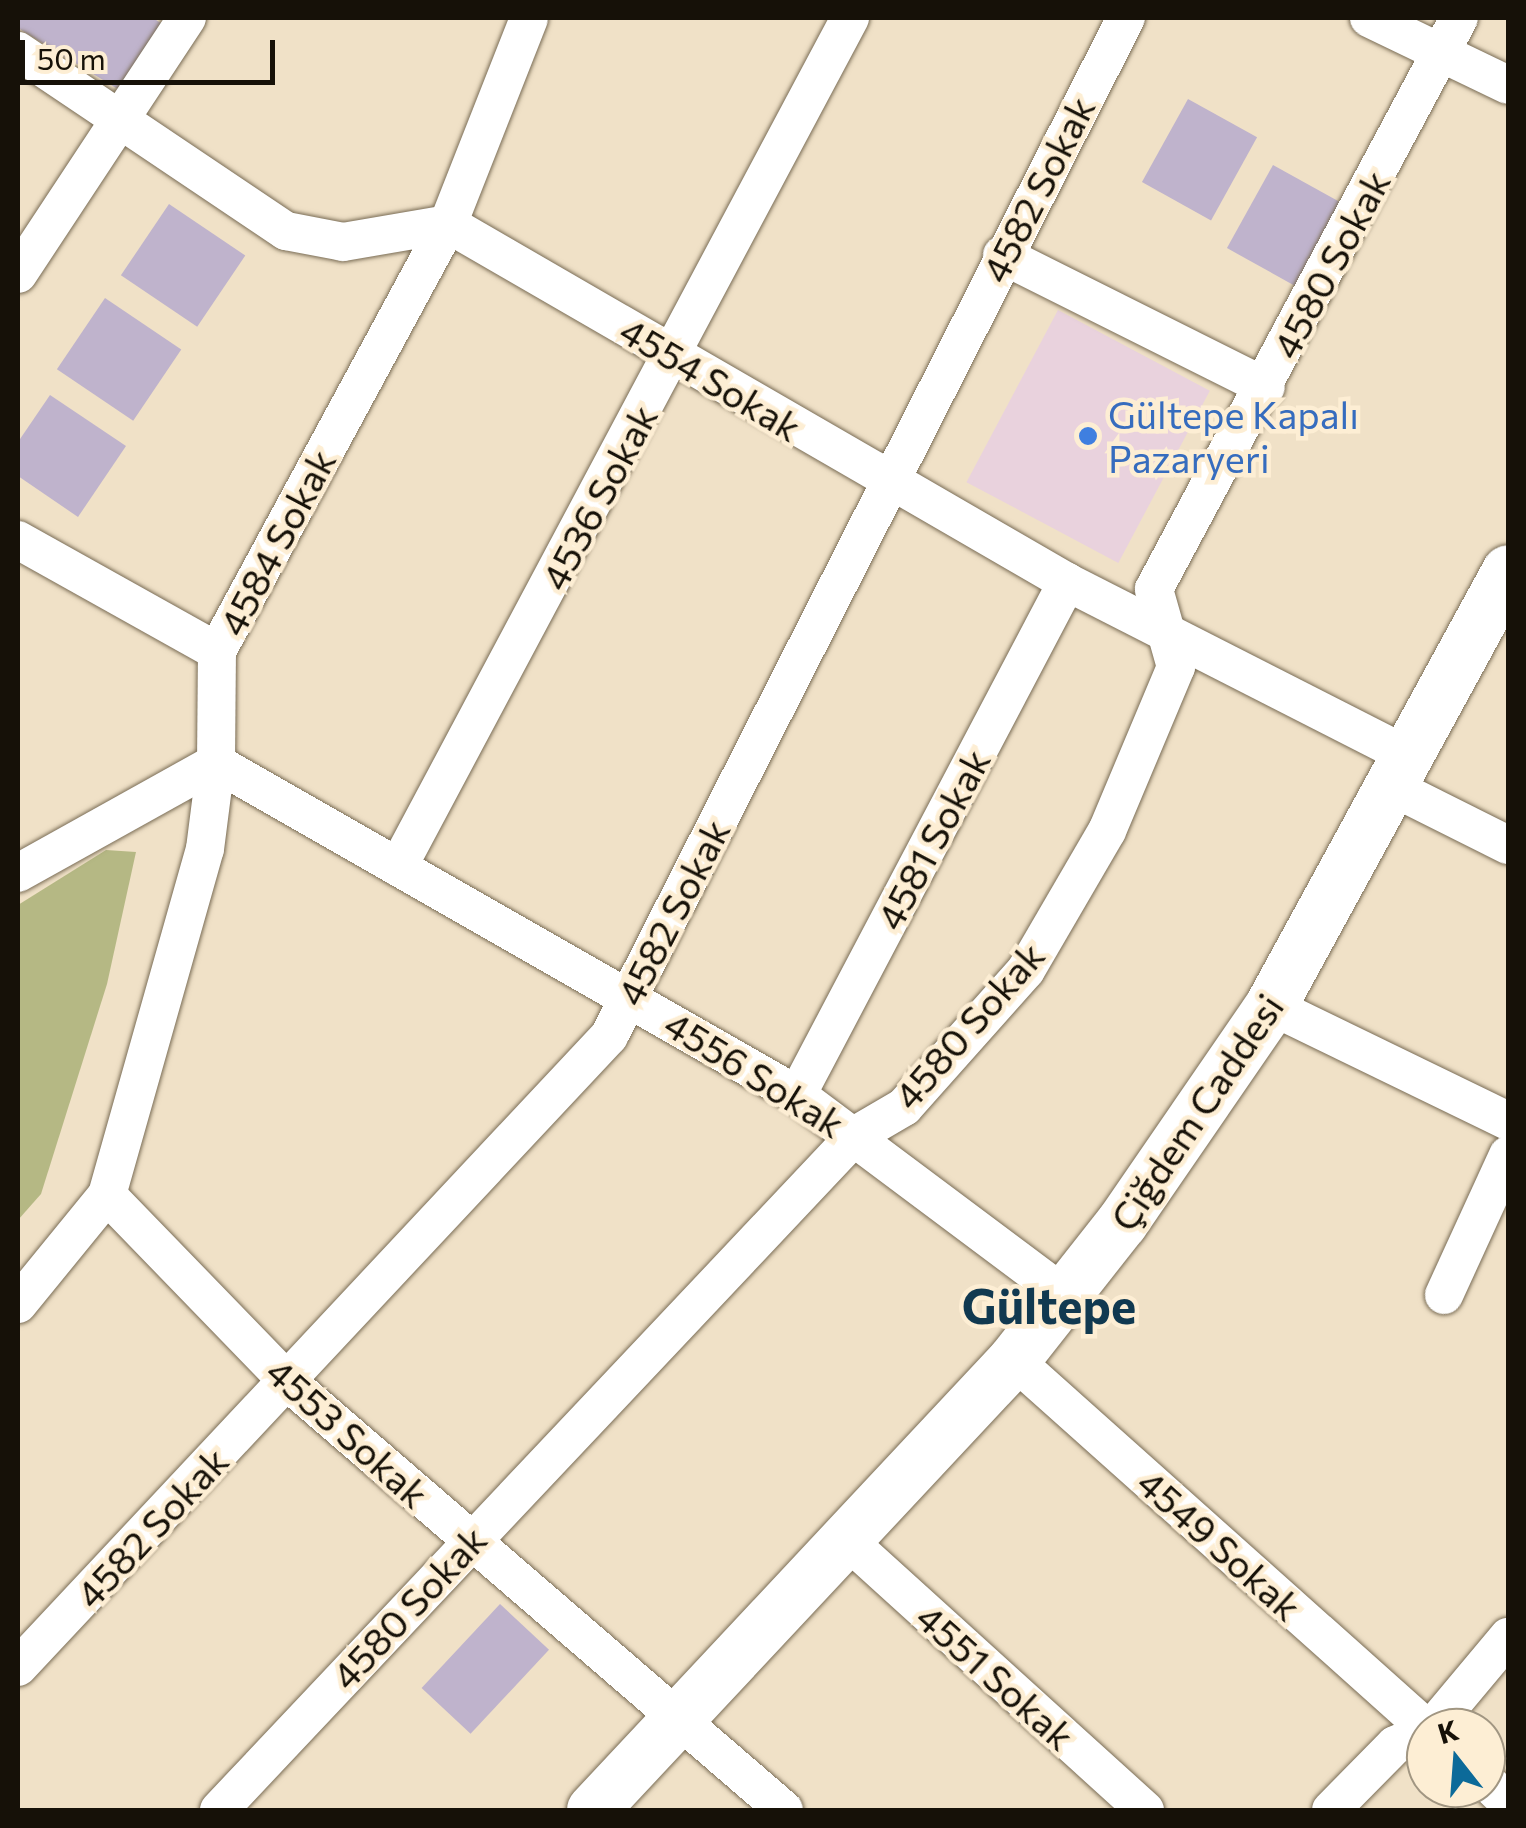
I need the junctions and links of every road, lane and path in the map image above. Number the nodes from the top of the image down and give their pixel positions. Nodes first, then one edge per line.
1 (187, 18) edge
2 (529, 18) edge
3 (850, 18) edge
4 (1124, 18) edge
5 (1369, 18) edge
6 (1459, 18) edge
7 (18, 52) edge
8 (1442, 52) junction
9 (1508, 85) edge
10 (118, 124) junction
11 (448, 224) junction
12 (1002, 255) junction
13 (18, 274) edge
14 (675, 356) junction
15 (1266, 386) junction
16 (887, 482) junction
17 (18, 540) edge
18 (1508, 572) edge
19 (1067, 582) junction
20 (1161, 628) junction
21 (217, 650) junction
22 (216, 764) junction
23 (1400, 771) junction
24 (1508, 845) edge
25 (398, 867) junction
26 (18, 873) edge
27 (630, 997) junction
28 (1272, 1006) junction
29 (796, 1095) junction
30 (1508, 1121) edge
31 (856, 1134) junction
32 (1508, 1155) edge
33 (108, 1194) junction
34 (1444, 1295) dead end
35 (1066, 1296) junction
36 (18, 1304) edge
37 (1014, 1360) junction
38 (288, 1382) junction
39 (470, 1540) junction
40 (848, 1541) junction
41 (1508, 1636) edge
42 (18, 1668) edge
43 (1446, 1708) edge
44 (1406, 1709) edge
45 (680, 1714) junction
46 (1406, 1740) edge
47 (219, 1810) edge
48 (593, 1810) edge
49 (784, 1810) edge
50 (1145, 1810) edge
51 (1330, 1810) edge

1 - 10 street
2 - 11 street, 4584 Sokak
3 - 14 street, 4536 Sokak
4 - 12 street, 4582 Sokak
5 - 8 street
6 - 8 street, 4580 Sokak
7 - 10 street
8 - 9 street
8 - 15 street, 4580 Sokak
10 - 11 street
10 - 13 street
11 - 14 street, 4554 Sokak
11 - 21 street, 4584 Sokak
12 - 15 street
12 - 16 street, 4582 Sokak
14 - 16 street, 4554 Sokak
14 - 25 street, 4536 Sokak
15 - 20 street, 4580 Sokak
16 - 19 street, 4554 Sokak
16 - 27 street, 4582 Sokak
17 - 21 street
18 - 23 street, Çiğdem Caddesi
19 - 20 street, 4554 Sokak
19 - 29 street, 4581 Sokak
20 - 23 street, 4554 Sokak
20 - 31 street, 4580 Sokak
21 - 22 street, 4584 Sokak
22 - 25 street, 4556 Sokak
22 - 26 street
22 - 33 street, 4584 Sokak
23 - 24 street, 4554 Sokak
23 - 28 street, Çiğdem Caddesi
25 - 27 street, 4556 Sokak
27 - 29 street, 4556 Sokak
27 - 38 street, 4582 Sokak
28 - 30 street
28 - 35 street, Çiğdem Caddesi
29 - 31 street, 4556 Sokak
31 - 35 street, 4556 Sokak
31 - 39 street, 4580 Sokak
32 - 34 street
33 - 36 street, 4584 Sokak
33 - 38 street, 4553 Sokak
35 - 37 street, Çiğdem Caddesi
37 - 40 street, Çiğdem Caddesi
37 - 44 street, 4549 Sokak
38 - 39 street, 4553 Sokak
38 - 42 street, 4582 Sokak
39 - 45 street, 4553 Sokak
39 - 47 street, 4580 Sokak
40 - 45 street, Çiğdem Caddesi
40 - 50 street, 4551 Sokak
41 - 43 street
45 - 48 street, Çiğdem Caddesi
45 - 49 street, 4553 Sokak
46 - 51 street

